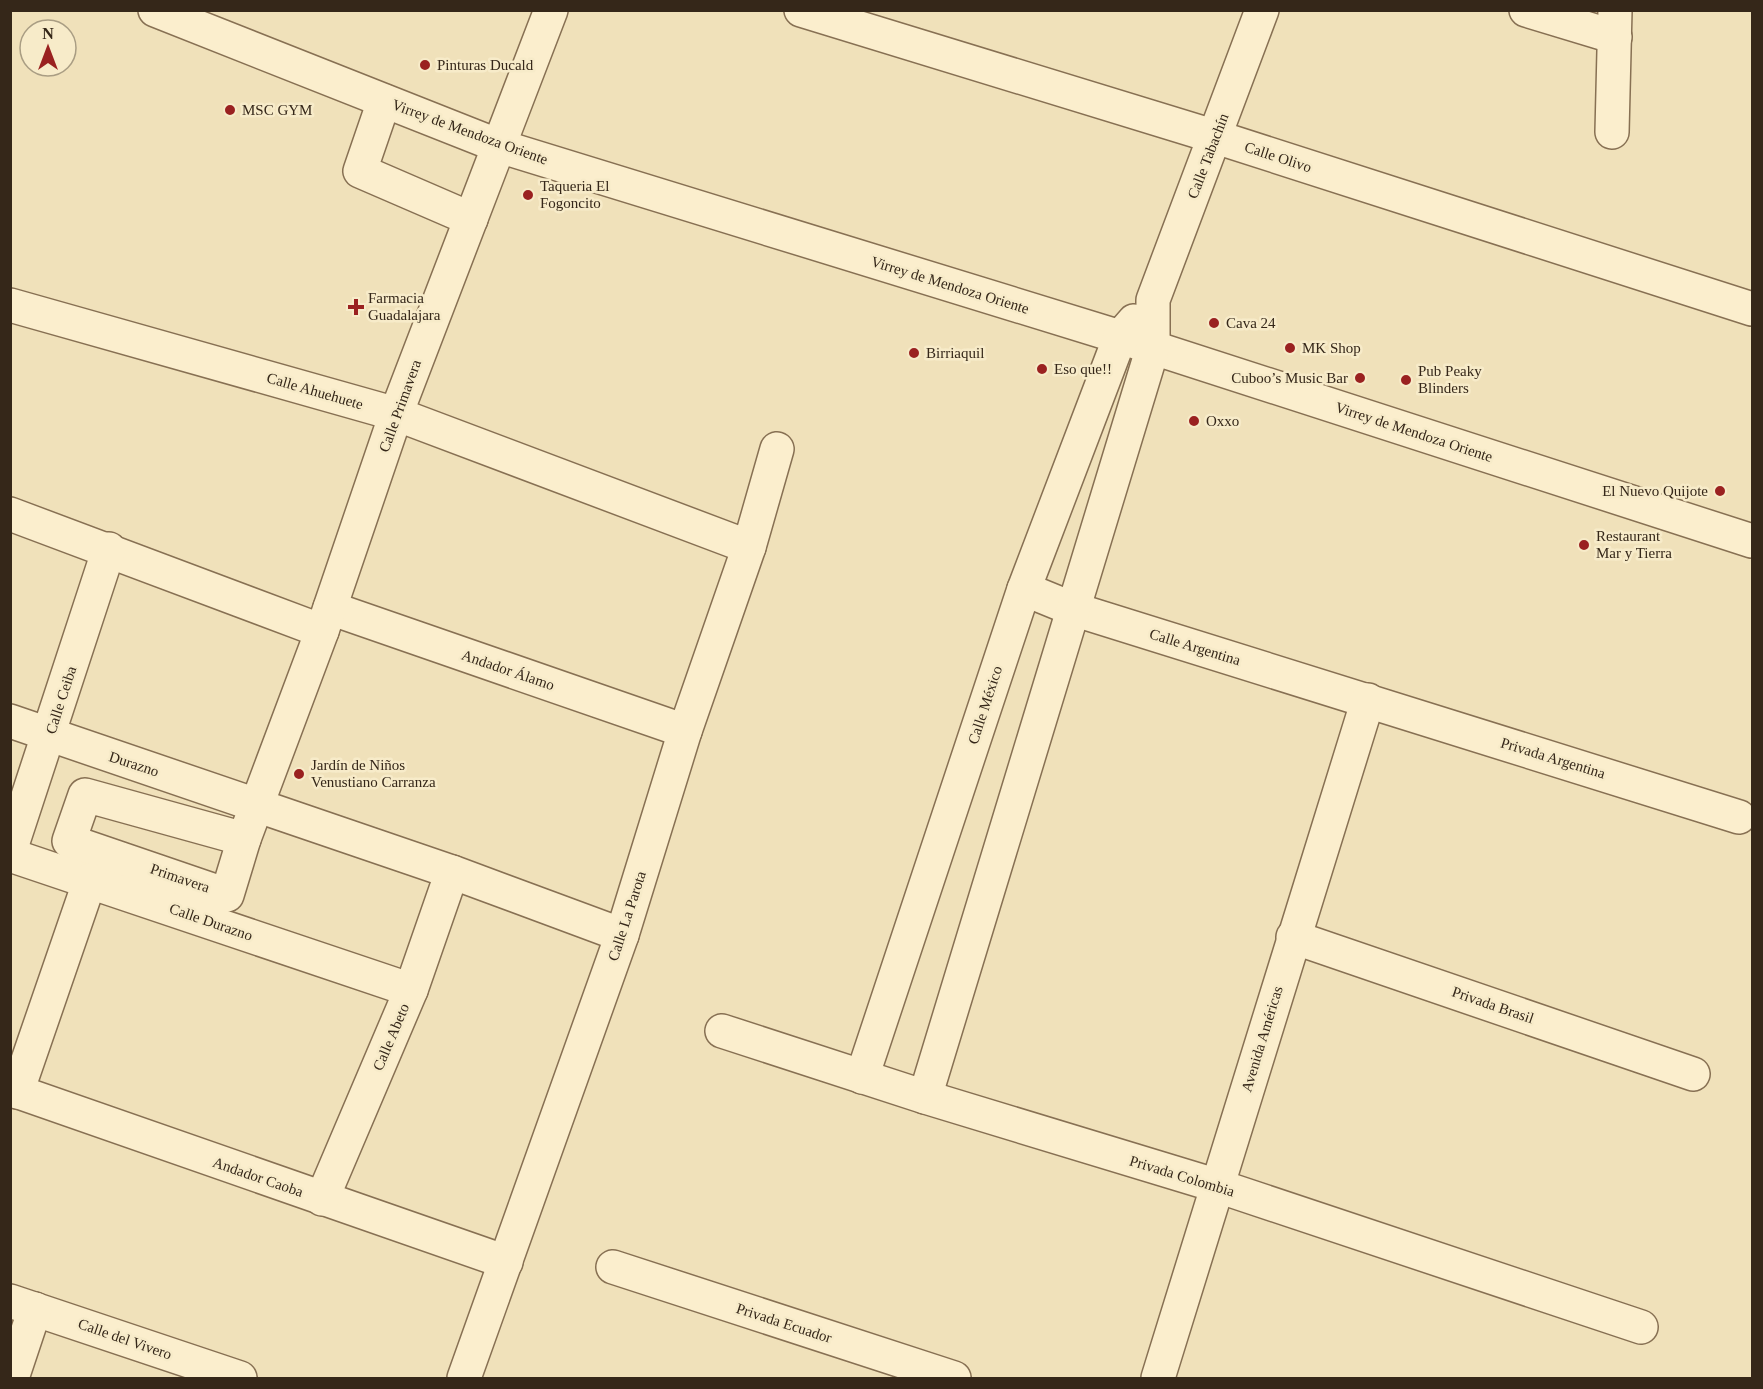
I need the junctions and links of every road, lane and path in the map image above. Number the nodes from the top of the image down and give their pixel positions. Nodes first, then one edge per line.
1 (155, 10) edge
2 (551, 10) edge
3 (1262, 10) edge
4 (1526, 10) edge
5 (804, 11) edge
6 (1615, 24) edge
7 (384, 101) junction
8 (1612, 132) dead end
9 (1216, 137) junction
10 (499, 146) junction
11 (471, 219) junction
12 (1153, 300) junction
13 (10, 304) edge
14 (1752, 309) edge
15 (1120, 337) junction
16 (1153, 347) junction
17 (396, 414) junction
18 (777, 449) dead end
19 (10, 514) edge
20 (1752, 541) edge
21 (749, 547) junction
22 (109, 549) junction
23 (1024, 589) junction
24 (1073, 609) junction
25 (326, 620) junction
26 (1368, 700) junction
27 (10, 721) edge
28 (685, 731) junction
29 (50, 736) junction
30 (257, 805) junction
31 (1739, 817) dead end
32 (244, 839) junction
33 (10, 853) edge
34 (452, 872) junction
35 (90, 880) junction
36 (622, 935) junction
37 (1293, 937) junction
38 (411, 990) junction
39 (722, 1030) dead end
40 (1693, 1074) dead end
41 (862, 1077) junction
42 (14, 1090) edge
43 (925, 1097) junction
44 (1218, 1186) junction
45 (322, 1199) junction
46 (506, 1262) junction
47 (613, 1267) dead end
48 (23, 1305) edge
49 (1641, 1327) dead end
50 (230, 1377) edge
51 (12, 1378) edge
52 (464, 1378) edge
53 (954, 1378) edge
54 (1158, 1378) edge

1 - 7 street, Virrey de Mendoza Oriente
2 - 10 street, Calle Primavera
3 - 9 street, Calle Tabachín
4 - 6 street
5 - 9 street, Calle Olivo
6 - 8 street
7 - 10 street, Virrey de Mendoza Oriente
7 - 11 street
9 - 12 street, Calle Tabachín
9 - 14 street, Calle Olivo
10 - 11 street, Calle Primavera
10 - 15 street, Virrey de Mendoza Oriente
11 - 17 street, Calle Primavera
12 - 15 street, Calle Tabachín
12 - 16 street, Calle Tabachín
13 - 17 street, Calle Ahuehuete
15 - 16 street, Virrey de Mendoza Oriente
15 - 23 street, Calle México
16 - 20 street, Virrey de Mendoza Oriente
16 - 24 street
17 - 21 street, Calle Ahuehuete
17 - 25 street, Calle Primavera
18 - 21 street, Calle La Parota
19 - 22 street, Andador Álamo
21 - 28 street, Calle La Parota
22 - 25 street, Andador Álamo
22 - 29 street, Calle Ceiba
23 - 24 street, Calle Argentina
23 - 41 street, Calle México
24 - 26 street, Calle Argentina
24 - 43 street
25 - 28 street, Andador Álamo
25 - 30 street, Calle Primavera
26 - 31 street, Privada Argentina
26 - 37 street, Avenida Américas
27 - 29 street, Durazno
28 - 36 street, Calle La Parota
29 - 30 street, Durazno
29 - 33 street, Calle Ceiba
30 - 32 street, Calle Primavera
30 - 34 street
32 - 32 street, Primavera
33 - 35 street, Calle Durazno
34 - 36 street
34 - 38 street, Calle Abeto
35 - 38 street, Calle Durazno
35 - 42 street
36 - 46 street, Calle La Parota
37 - 40 street, Privada Brasil
37 - 44 street, Avenida Américas
38 - 45 street, Calle Abeto
39 - 41 street, Privada Colombia
41 - 43 street, Privada Colombia
42 - 45 street, Andador Caoba
43 - 44 street, Privada Colombia
44 - 49 street, Privada Colombia
44 - 54 street, Avenida Américas
45 - 46 street, Andador Caoba
46 - 52 street, Calle La Parota
47 - 53 street, Privada Ecuador
48 - 50 street, Calle del Vivero
48 - 51 street

